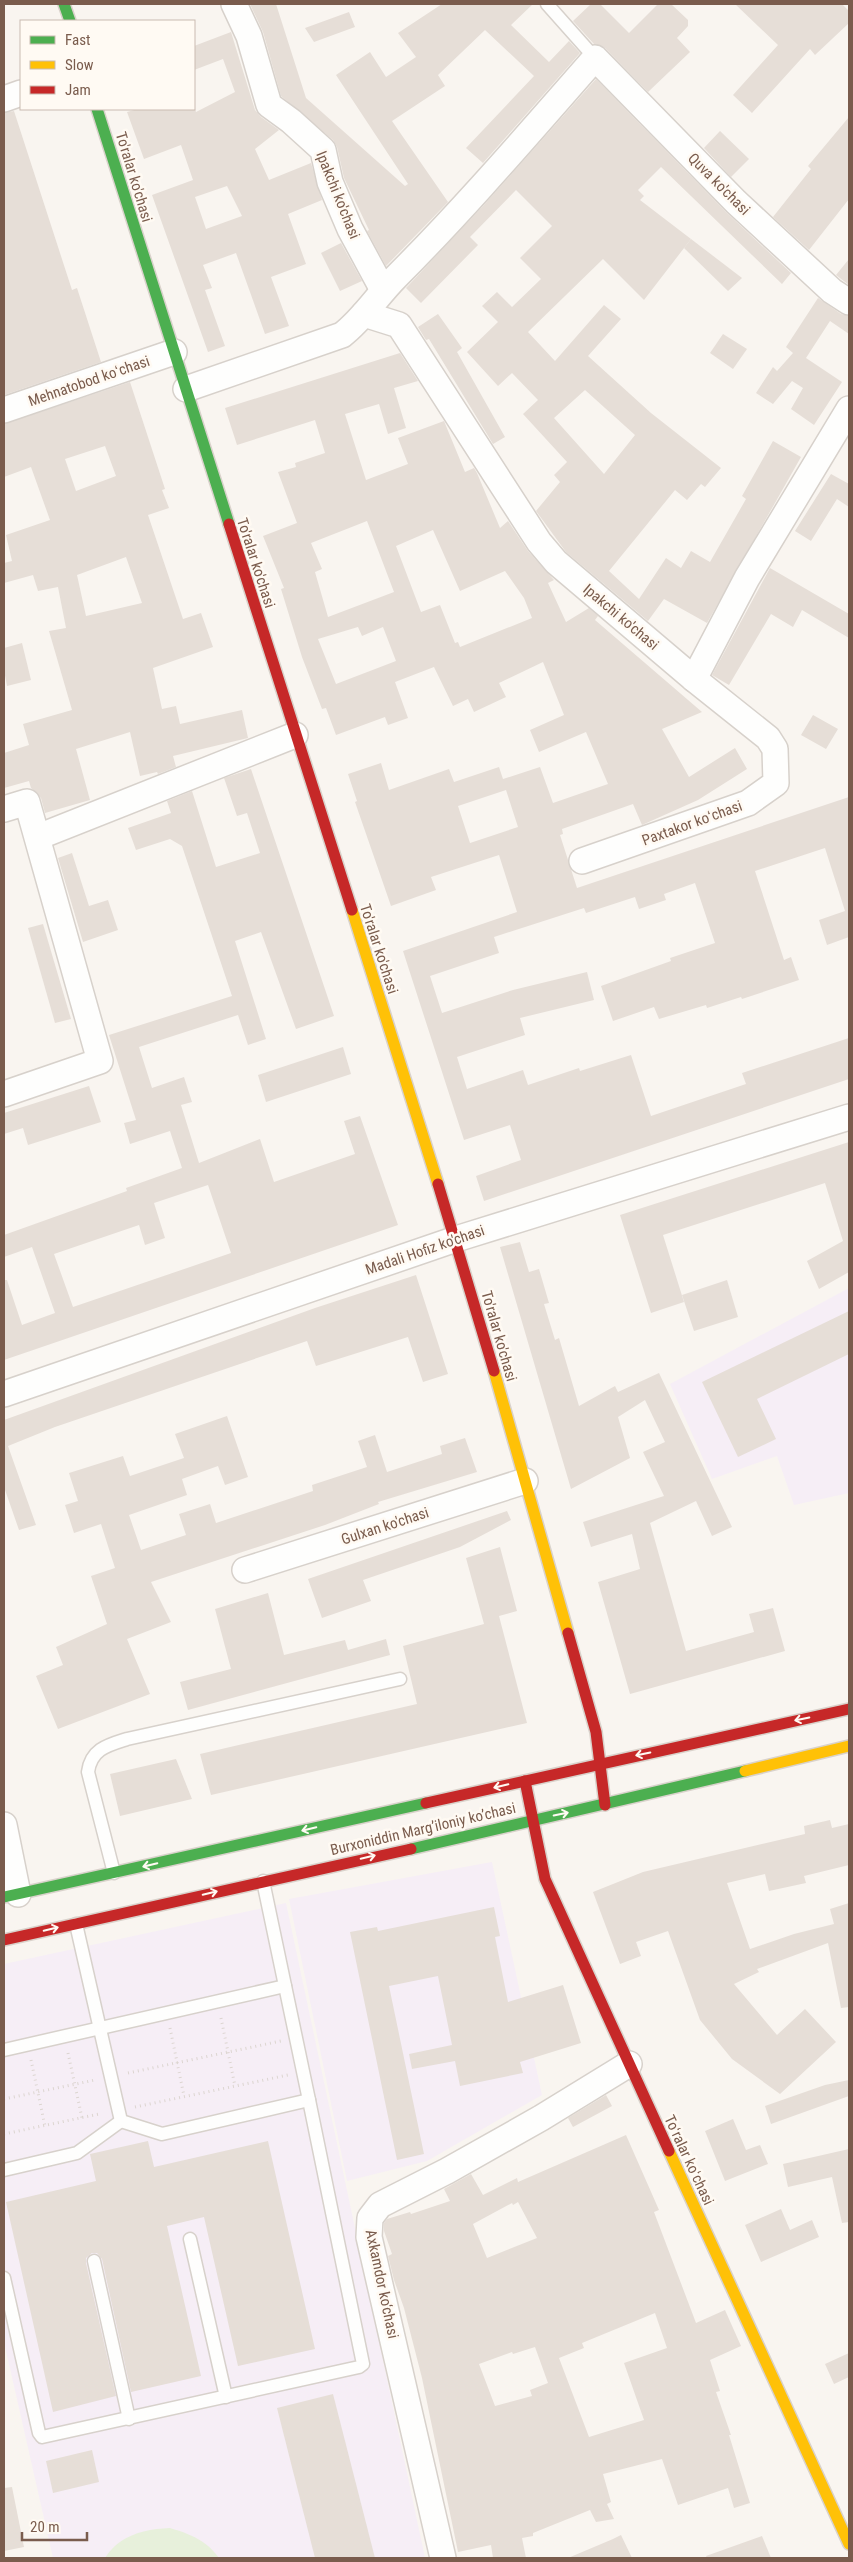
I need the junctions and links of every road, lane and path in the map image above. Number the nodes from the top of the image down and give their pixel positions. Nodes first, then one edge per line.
1 (64, 4) edge
2 (234, 4) edge
3 (547, 4) edge
4 (70, 20) edge
5 (595, 58) junction
6 (20, 93) edge
7 (4, 98) edge
8 (97, 110) edge
9 (383, 290) junction
10 (849, 302) edge
11 (364, 314) junction
12 (174, 352) junction
13 (186, 389) junction
14 (849, 409) edge
15 (4, 410) edge
16 (694, 679) junction
17 (295, 735) junction
18 (4, 809) edge
19 (38, 837) junction
20 (582, 861) dead end
21 (4, 1094) edge
22 (849, 1117) edge
23 (456, 1239) junction
24 (4, 1394) edge
25 (525, 1481) junction
26 (244, 1570) dead end
27 (400, 1679) dead end
28 (849, 1709) edge
29 (849, 1746) edge
30 (600, 1764) junction
31 (525, 1781) junction
32 (605, 1805) junction
33 (532, 1820) junction
34 (4, 1825) edge
35 (114, 1873) junction
36 (263, 1881) junction
37 (11, 1896) edge
38 (76, 1924) junction
39 (4, 1940) edge
40 (285, 1986) junction
41 (217, 2001) junction
42 (167, 2013) junction
43 (100, 2028) junction
44 (65, 2036) junction
45 (296, 2038) junction
46 (28, 2044) junction
47 (4, 2050) edge
48 (228, 2052) junction
49 (177, 2063) junction
50 (629, 2064) junction
51 (303, 2071) junction
52 (110, 2076) junction
53 (75, 2084) junction
54 (235, 2086) junction
55 (38, 2092) junction
56 (184, 2096) junction
57 (4, 2099) edge
58 (309, 2100) junction
59 (119, 2116) junction
60 (82, 2118) junction
61 (45, 2126) junction
62 (4, 2134) edge
63 (4, 2170) edge
64 (190, 2239) dead end
65 (94, 2261) dead end
66 (4, 2278) edge
67 (226, 2397) junction
68 (130, 2419) junction
69 (849, 2544) edge
70 (443, 2558) edge

1 - 4 street
2 - 9 street, Ipakchi ko'chasi
3 - 5 lane
5 - 9 street
5 - 10 street, Quva ko'chasi
6 - 7 street
8 - 12 street, To'ralar ko'chasi
9 - 11 street
11 - 13 street
11 - 16 street, Ipakchi ko'chasi
12 - 13 street, To'ralar ko'chasi
12 - 15 street, Mehnatobod koʻchasi
13 - 17 street, To'ralar ko'chasi
14 - 16 street
16 - 20 street, Paxtakor koʻchasi
17 - 19 street
17 - 23 street, To'ralar ko'chasi
18 - 19 street
19 - 21 street
22 - 23 street, Madali Hofiz ko'chasi
23 - 24 street, Madali Hofiz ko'chasi
23 - 25 street, To'ralar ko'chasi
25 - 26 street, Gulxan ko'chasi
25 - 30 street, To'ralar ko'chasi
27 - 35 lane
28 -> 30 street, Burxoniddin Marg’iloniy ko’chasi
29 - 32 street, Burxoniddin Marg’iloniy ko’chasi
30 - 31 street, Burxoniddin Marg’iloniy ko’chasi
30 - 32 street, To'ralar ko'chasi
31 - 33 street, Toʻralar koʻchasi
31 -> 35 street, Burxoniddin Marg’iloniy ko’chasi
33 -> 32 street, Burxoniddin Marg’iloniy ko’chasi
36 -> 33 street, Burxoniddin Marg’iloniy ko’chasi
33 - 50 street, Toʻralar koʻchasi
34 - 37 street
35 - 37 street, Burxoniddin Marg’iloniy ko’chasi
38 -> 36 street, Burxoniddin Marg’iloniy ko’chasi
36 - 40 lane
39 -> 38 street, Burxoniddin Marg’iloniy ko’chasi
38 - 43 lane
40 - 41 lane
40 - 45 lane
41 - 42 lane
41 - 48 path
42 - 43 lane
42 - 49 path
43 - 44 lane
43 - 52 lane
44 - 46 lane
44 - 53 path
45 - 48 path
45 - 51 lane
46 - 47 lane
46 - 55 path
48 - 49 path
48 - 54 path
49 - 52 path
49 - 56 path
50 - 69 street, Toʻralar koʻchasi
50 - 70 street, Axkamdor ko‘chasi
51 - 54 path
51 - 58 lane
52 - 53 path
52 - 59 lane
53 - 55 path
53 - 60 path
54 - 56 path
55 - 57 path
55 - 61 path
56 - 59 path
58 - 59 lane
58 - 67 lane
59 - 60 path
59 - 63 lane
60 - 61 path
61 - 62 path
64 - 67 lane
65 - 68 lane
66 - 68 lane
67 - 68 lane

